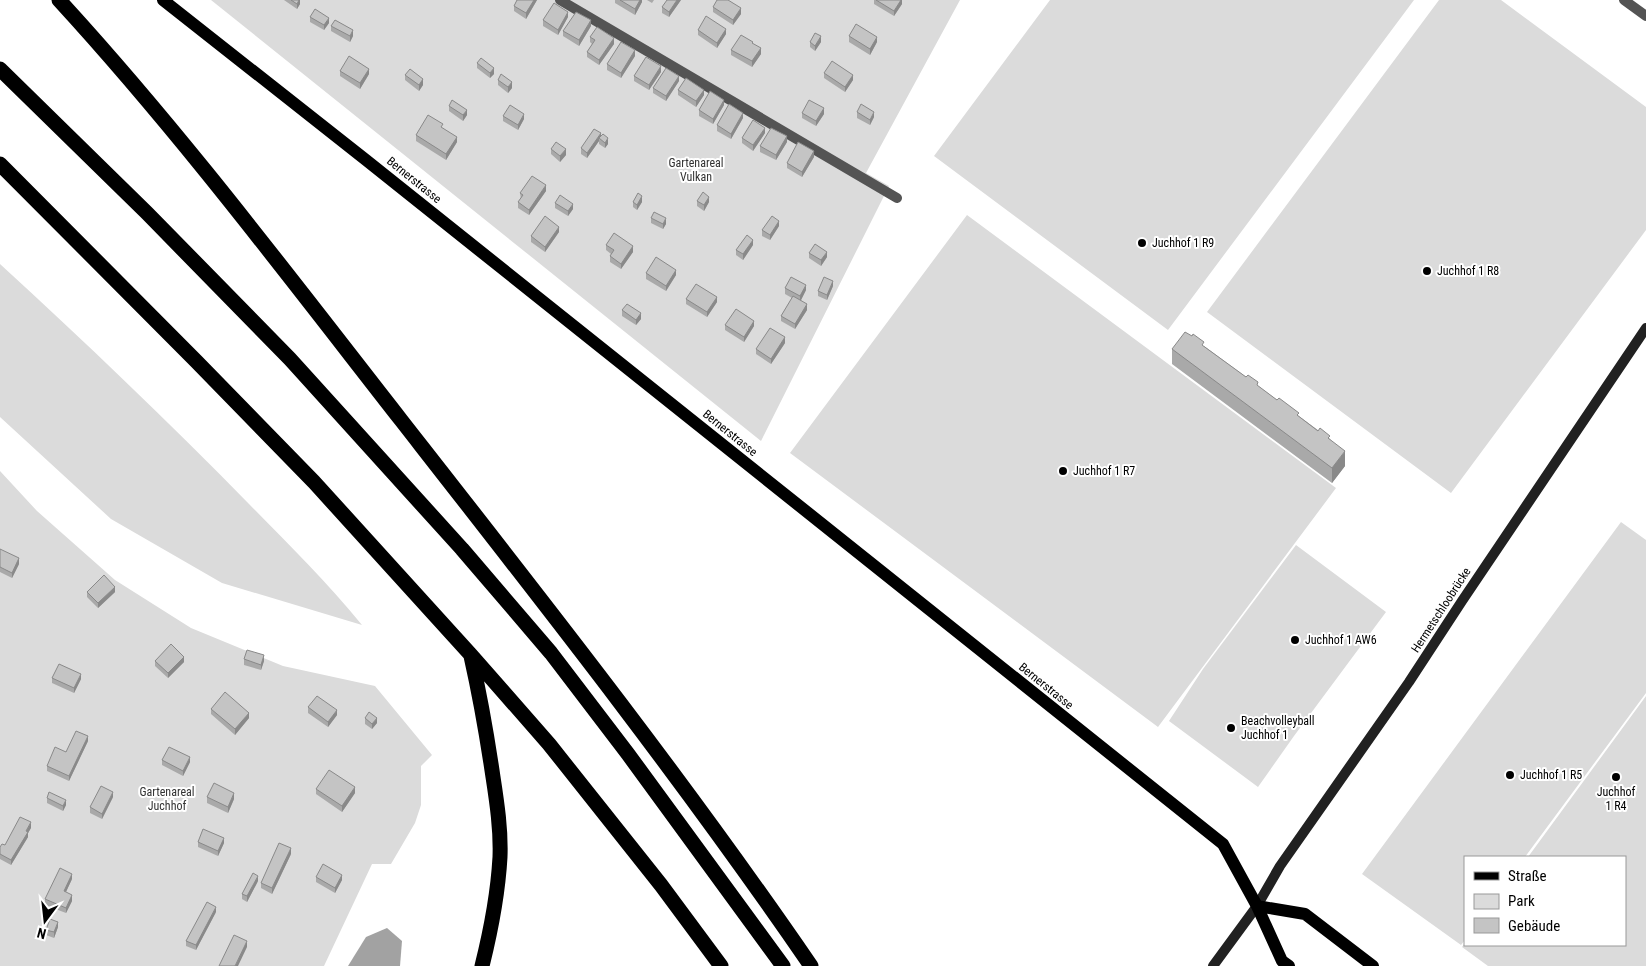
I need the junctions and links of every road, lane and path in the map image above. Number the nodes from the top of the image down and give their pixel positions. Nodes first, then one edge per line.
1 (59, 0) edge
2 (163, 0) edge
3 (560, 0) edge
4 (1624, 0) edge
5 (1646, 16) edge
6 (0, 69) edge
7 (0, 164) edge
8 (897, 198) dead end
9 (1646, 328) edge
10 (471, 654) junction
11 (1257, 906) junction
12 (482, 966) edge
13 (721, 966) edge
14 (783, 966) edge
15 (811, 966) edge
16 (1213, 966) edge
17 (1289, 966) edge
18 (1373, 966) edge

1 - 15 highway
2 - 11 main road, Bernerstrasse
3 - 8 street
4 - 5 street
6 - 14 highway
7 - 10 highway
9 - 11 main road, Hermetschloobrücke
10 - 12 highway
10 - 13 highway
11 - 16 main road, Hermetschloobrücke
11 - 17 main road, Bernerstrasse
11 - 18 main road

